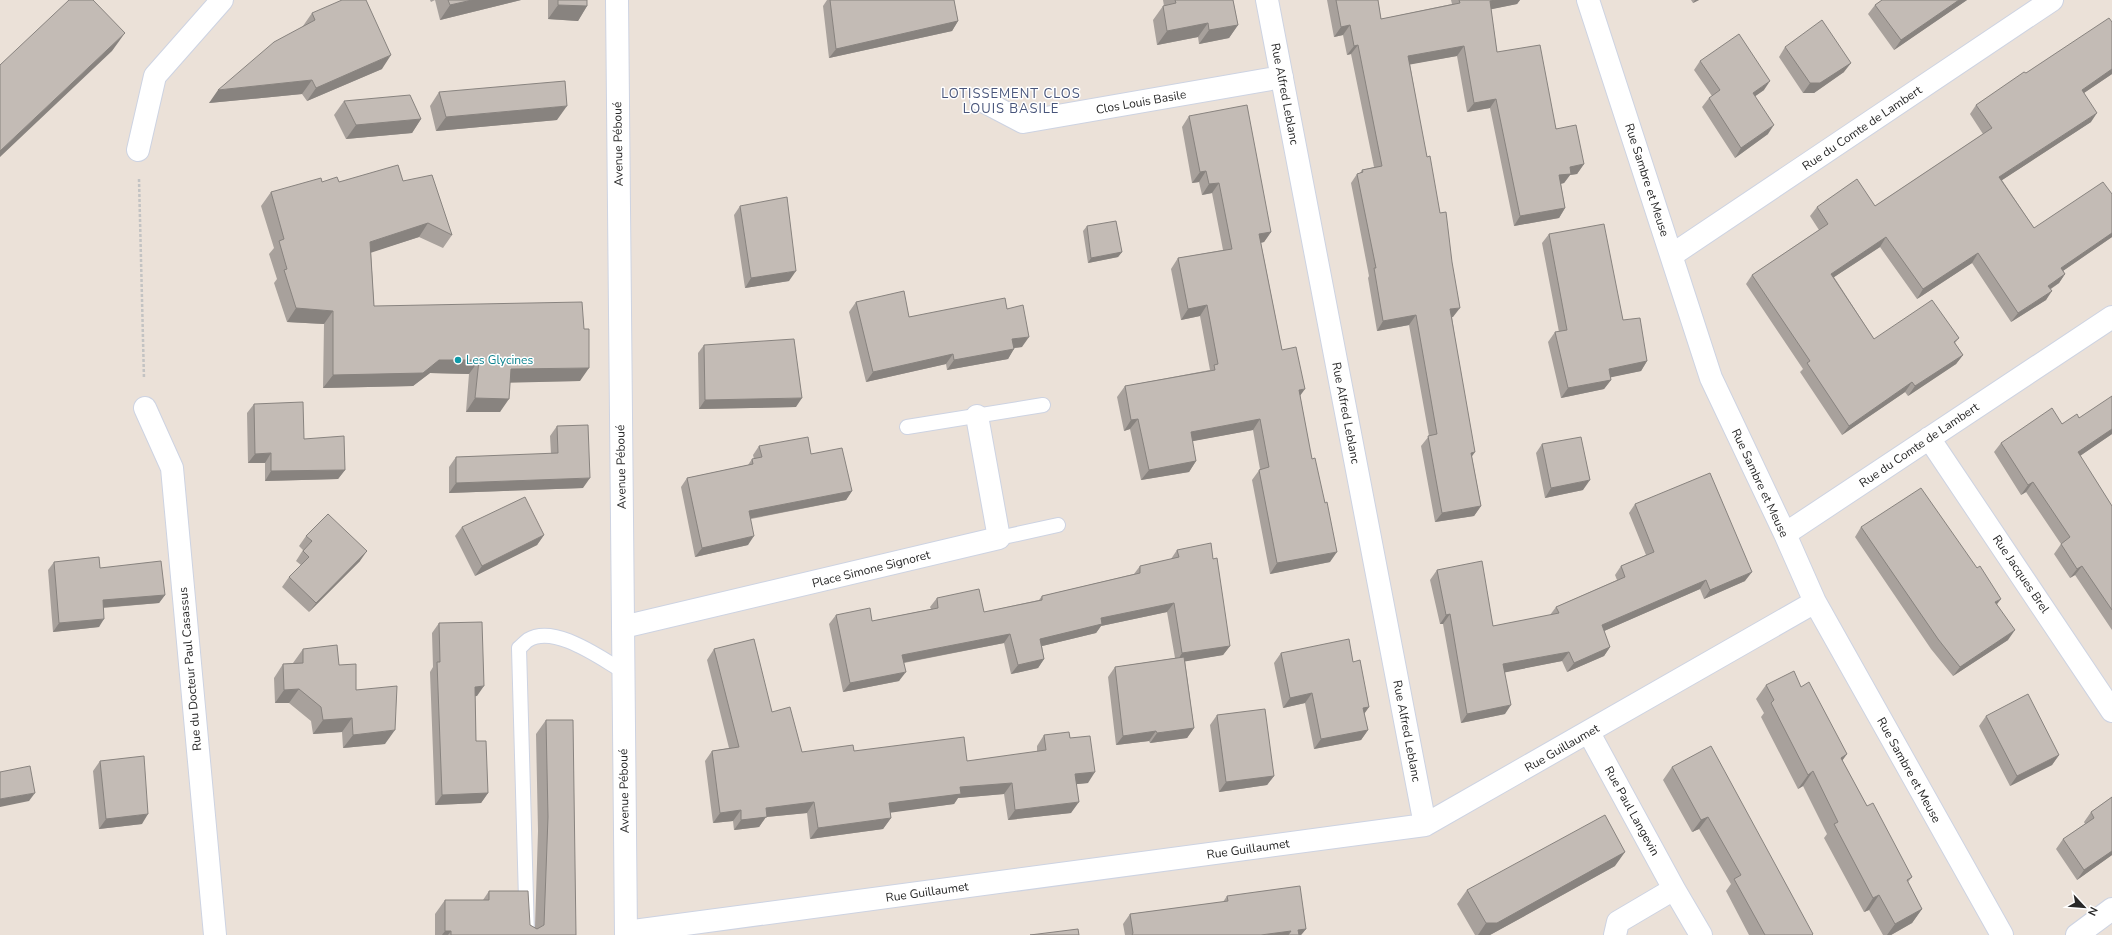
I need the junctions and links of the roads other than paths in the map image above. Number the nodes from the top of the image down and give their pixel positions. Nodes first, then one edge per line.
1 (222, 0) edge
2 (617, 0) edge
3 (1267, 0) edge
4 (1588, 0) edge
5 (2052, 0) edge
6 (1282, 77) junction
7 (981, 100) dead end
8 (138, 150) road end
9 (1672, 255) junction
10 (2112, 317) edge
11 (1043, 405) dead end
12 (145, 408) road end
13 (977, 416) junction
14 (907, 427) dead end
15 (1930, 438) junction
16 (1058, 525) dead end
17 (1785, 534) junction
18 (999, 538) junction
19 (1815, 602) junction
20 (623, 627) junction
21 (623, 671) junction
22 (2112, 711) edge
23 (1589, 733) junction
24 (1425, 825) junction
25 (1674, 889) junction
26 (2112, 909) edge
27 (626, 933) edge
28 (214, 935) edge
29 (526, 935) edge
30 (1614, 935) edge
31 (1701, 935) edge
32 (2002, 935) edge
33 (2077, 935) edge

1 - 8 street
2 - 20 street, Avenue Péboué
3 - 6 street, Rue Alfred Leblanc
4 - 9 street, Rue Sambre et Meuse
5 - 9 street, Rue du Comte de Lambert
6 - 7 street, Clos Louis Basile
6 - 24 street, Rue Alfred Leblanc
9 - 17 street, Rue Sambre et Meuse
10 - 15 street, Rue du Comte de Lambert
11 - 13 lane
12 - 28 street, Rue du Docteur Paul Casassus
13 - 14 lane
13 - 18 street
15 - 17 street, Rue du Comte de Lambert
15 - 22 street, Rue Jacques Brel
16 - 18 lane
17 - 19 street, Rue Sambre et Meuse
18 - 20 street, Place Simone Signoret
19 - 23 street, Rue Guillaumet
19 - 32 street, Rue Sambre et Meuse
20 - 21 street, Avenue Péboué
21 - 27 street, Avenue Péboué
21 - 29 lane
23 - 24 street, Rue Guillaumet
23 - 25 street, Rue Paul Langevin
24 - 27 street, Rue Guillaumet
25 - 30 street
25 - 31 street, Rue Paul Langevin
26 - 33 street

